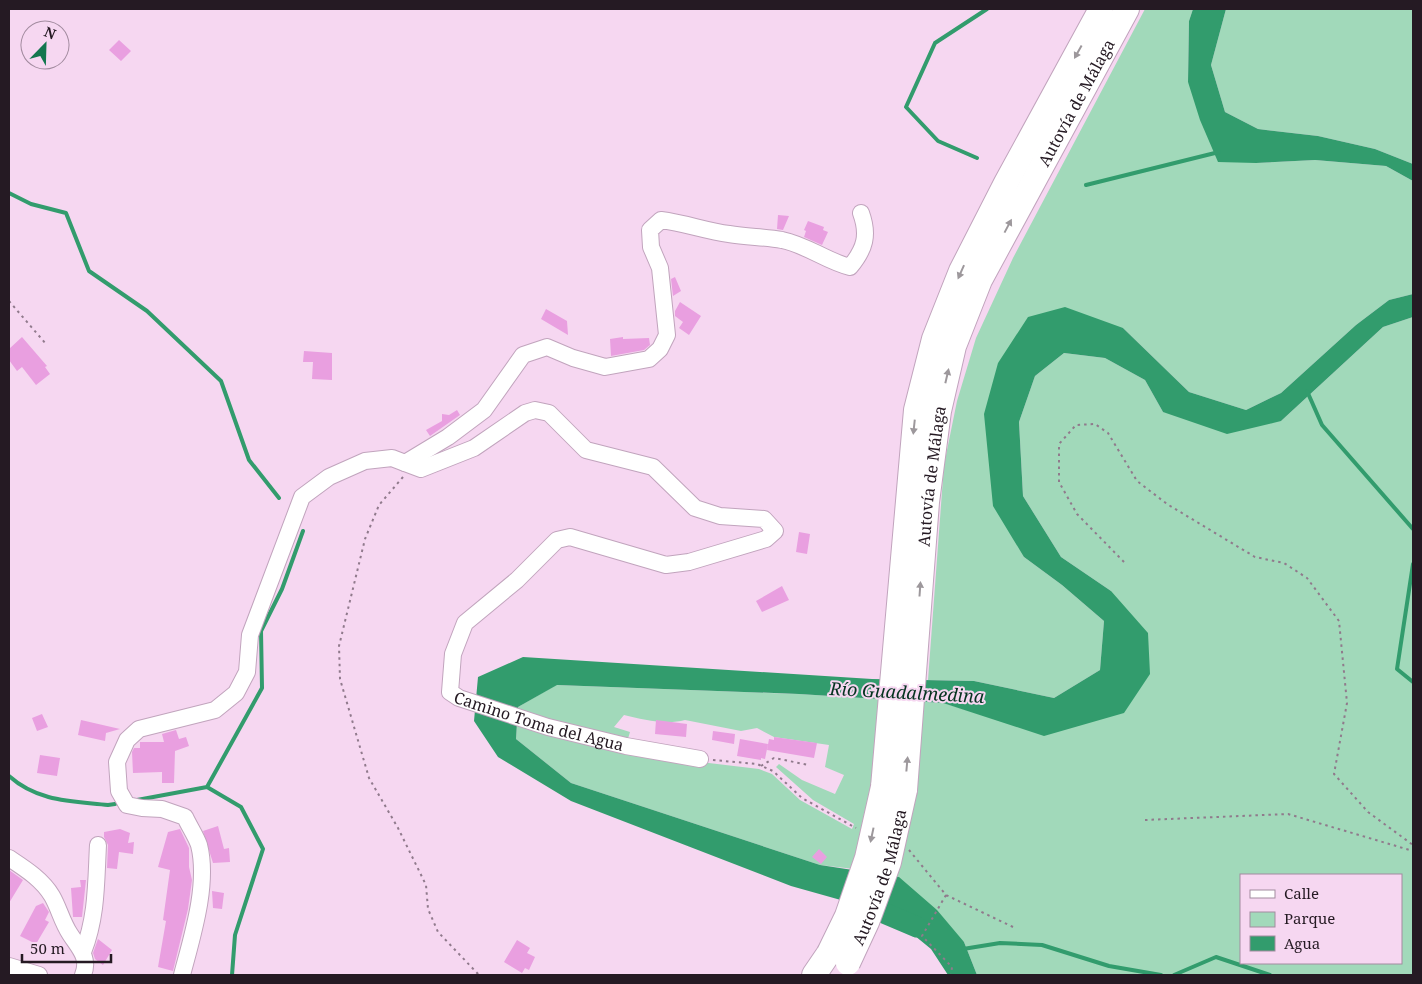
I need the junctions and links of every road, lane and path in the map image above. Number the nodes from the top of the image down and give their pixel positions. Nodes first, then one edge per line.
1 (1101, 9) edge
2 (1127, 9) edge
3 (861, 213) dead end
4 (9, 301) edge
5 (46, 344) dead end
6 (405, 463) junction
7 (1124, 562) dead end
8 (906, 637) junction
9 (700, 759) joint
10 (809, 765) dead end
11 (1145, 820) dead end
12 (98, 845) dead end
13 (1413, 845) edge
14 (1413, 851) edge
15 (9, 858) edge
16 (1013, 927) dead end
17 (83, 952) junction
18 (839, 964) edge
19 (9, 966) edge
20 (39, 975) edge
21 (84, 975) edge
22 (182, 975) edge
23 (479, 975) edge
24 (814, 975) edge
25 (951, 975) edge

1 -> 8 highway, Autovía de Málaga
8 -> 2 highway, Autovía de Málaga
3 - 6 street
4 - 5 path
6 - 9 street, Camino Toma del Agua
6 - 22 street
6 - 23 path
7 - 13 path
8 - 18 highway, Autovía de Málaga, bridge
9 - 10 path
11 - 14 path
12 - 17 street
15 - 17 street
16 - 25 path
17 - 21 street
18 - 24 highway, Autovía de Málaga
19 - 20 street

